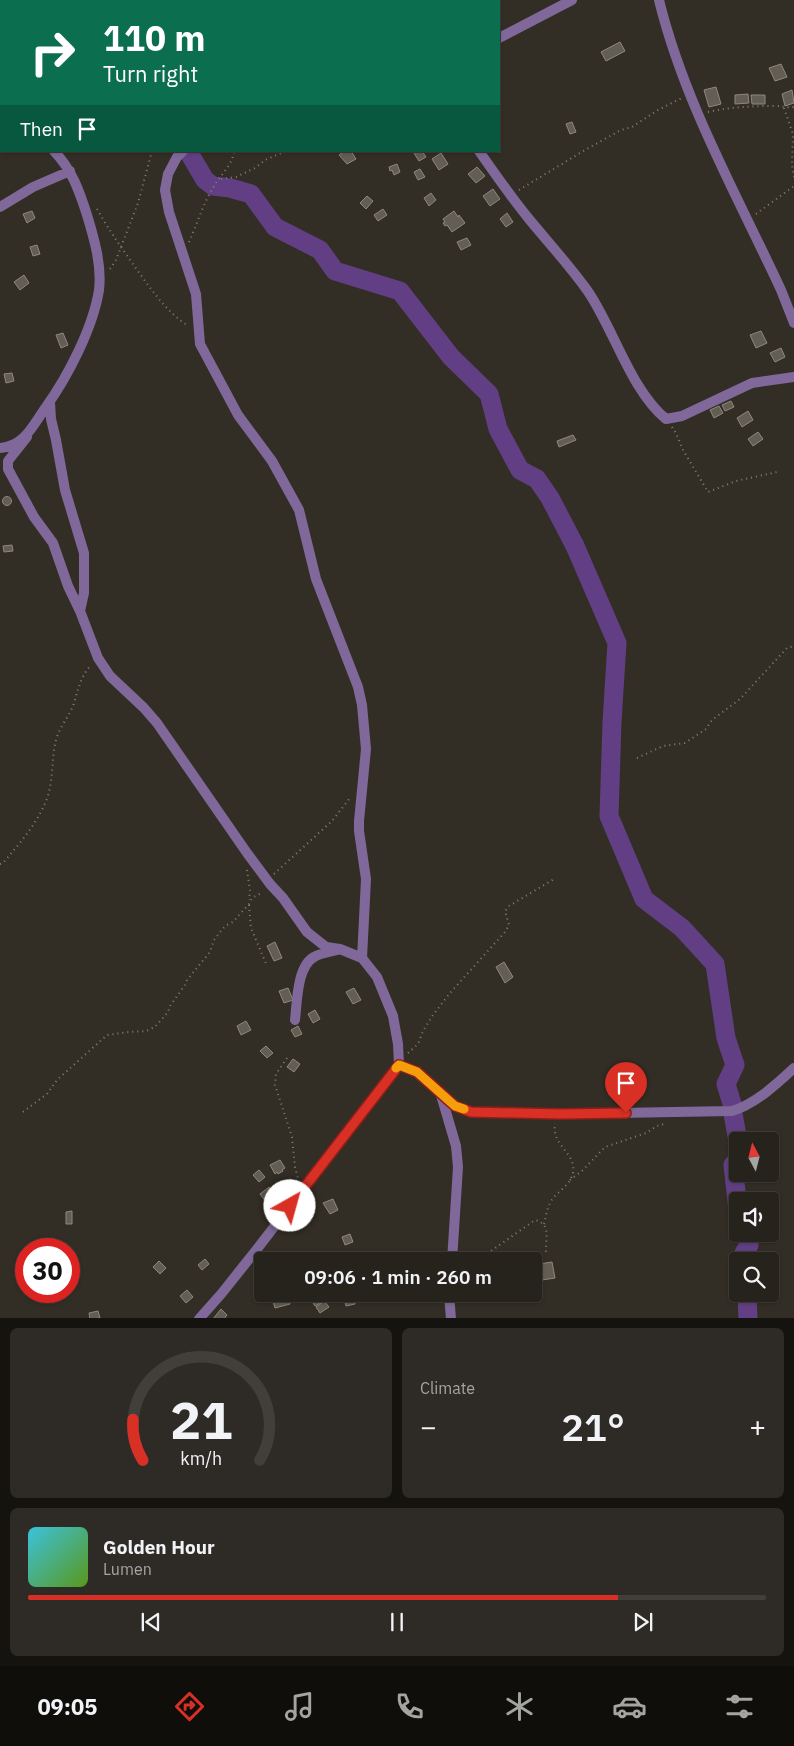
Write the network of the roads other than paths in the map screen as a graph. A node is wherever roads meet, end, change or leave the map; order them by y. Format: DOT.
graph roads {
  1 [pos="572,0"];
  2 [pos="660,0"];
  3 [pos="500,37"];
  4 [pos="55,152"];
  5 [pos="182,152"];
  6 [pos="480,152"];
  7 [pos="70,171"];
  8 [pos="0,207"];
  9 [pos="794,323"];
  10 [pos="794,377"];
  11 [pos="50,402"];
  12 [pos="26,437"];
  13 [pos="0,448"];
  14 [pos="80,612"];
  15 [pos="340,949"];
  16 [pos="362,958"];
  17 [pos="295,1020"];
  18 [pos="399,1065"];
  19 [pos="794,1068"];
  20 [pos="441,1095"];
  21 [pos="453,1252"];
  22 [pos="450,1302"];
  23 [pos="199,1318"];
  24 [pos="451,1318"];
  1 -- 3 [label="street"];
  2 -- 9 [label="street"];
  4 -- 7 [label="street"];
  5 -- 16 [label="street"];
  6 -- 10 [label="street"];
  7 -- 8 [label="street"];
  7 -- 11 [label="street"];
  11 -- 12 [label="street"];
  11 -- 14 [label="street"];
  12 -- 13 [label="street"];
  12 -- 14 [label="street"];
  14 -- 15 [label="street"];
  15 -- 16 [label="street"];
  15 -- 17 [label="street"];
  16 -- 18 [label="street"];
  18 -- 20 [label="street"];
  18 -- 23 [label="street"];
  19 -- 20 [label="street"];
  20 -- 21 [label="street"];
  22 -- 24 [label="street"];
}
